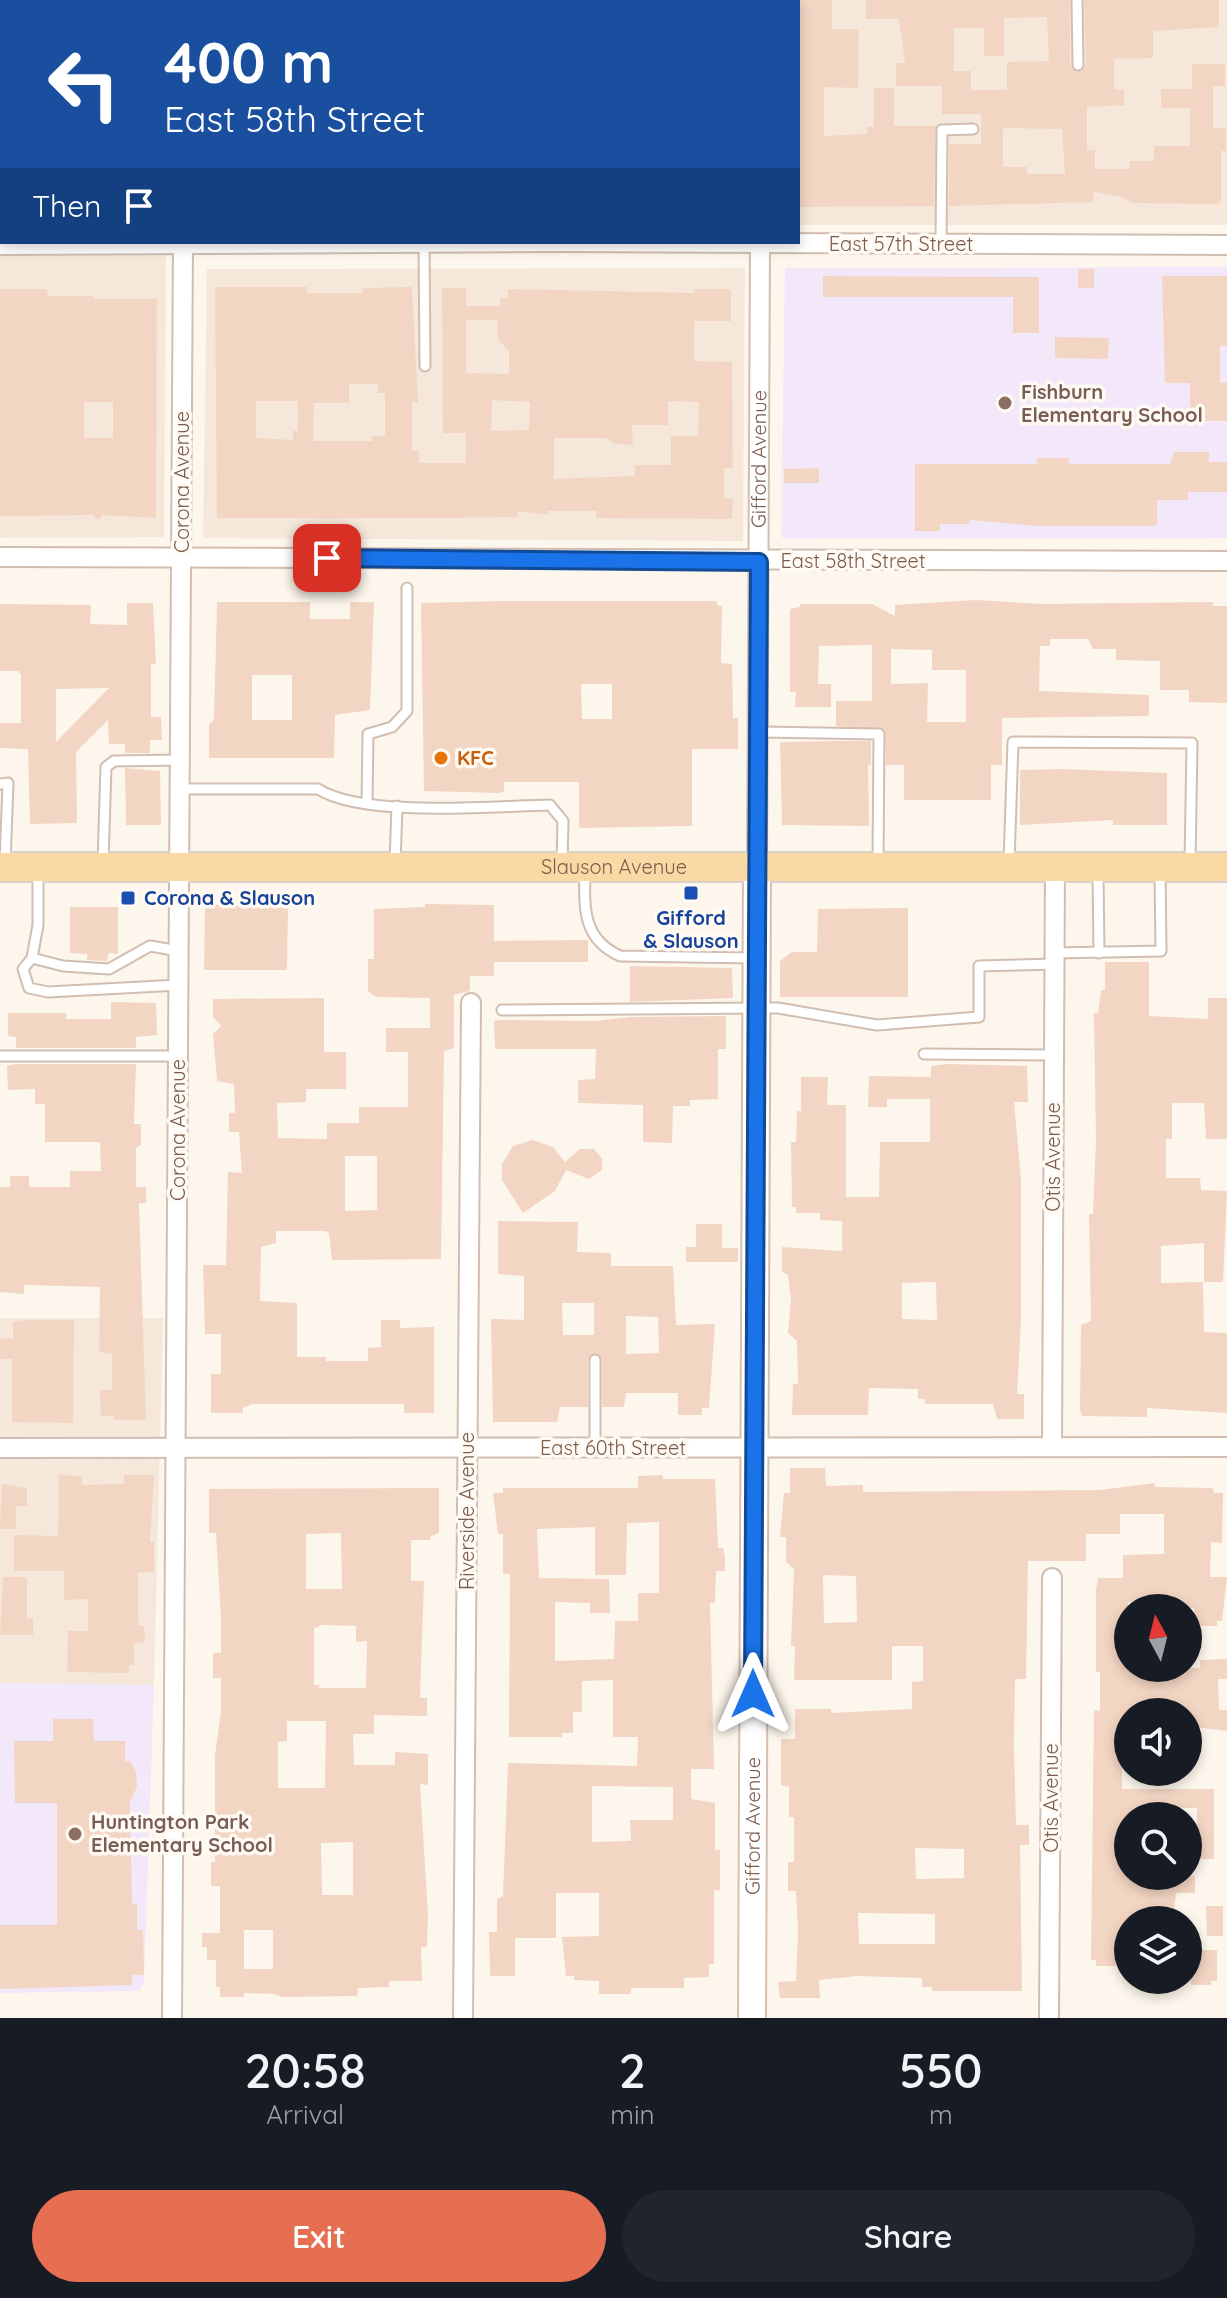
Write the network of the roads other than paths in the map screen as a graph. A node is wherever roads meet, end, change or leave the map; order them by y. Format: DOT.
graph roads {
  1 [pos="1077,0"];
  2 [pos="1078,65"];
  3 [pos="973,129"];
  4 [pos="92,244"];
  5 [pos="183,244"];
  6 [pos="424,244"];
  7 [pos="760,244"];
  8 [pos="941,244"];
  9 [pos="0,245"];
  10 [pos="1227,245"];
  11 [pos="425,366"];
  12 [pos="181,556"];
  13 [pos="0,557"];
  14 [pos="1227,561"];
  15 [pos="759,562"];
  16 [pos="407,588"];
  17 [pos="758,732"];
  18 [pos="180,760"];
  19 [pos="0,784"];
  20 [pos="180,789"];
  21 [pos="367,803"];
  22 [pos="397,806"];
  23 [pos="1055,866"];
  24 [pos="2,867"];
  25 [pos="38,867"];
  26 [pos="103,867"];
  27 [pos="180,867"];
  28 [pos="395,867"];
  29 [pos="574,867"];
  30 [pos="757,867"];
  31 [pos="878,867"];
  32 [pos="1009,867"];
  33 [pos="1098,867"];
  34 [pos="1160,867"];
  35 [pos="1190,867"];
  36 [pos="1227,867"];
  37 [pos="179,951"];
  38 [pos="1099,953"];
  39 [pos="32,958"];
  40 [pos="757,958"];
  41 [pos="1054,958"];
  42 [pos="179,985"];
  43 [pos="471,1003"];
  44 [pos="757,1008"];
  45 [pos="502,1010"];
  46 [pos="924,1054"];
  47 [pos="1054,1055"];
  48 [pos="0,1056"];
  49 [pos="178,1056"];
  50 [pos="595,1360"];
  51 [pos="755,1447"];
  52 [pos="1052,1447"];
  53 [pos="1227,1447"];
  54 [pos="0,1448"];
  55 [pos="176,1448"];
  56 [pos="468,1448"];
  57 [pos="595,1448"];
  58 [pos="1052,1578"];
  59 [pos="172,2018"];
  60 [pos="463,2018"];
  61 [pos="752,2018"];
  62 [pos="1049,2018"];
  1 -- 2 [label="lane"];
  3 -- 8 [label="lane"];
  4 -- 9 [label="street, East 57th Street"];
  5 -- 12 [label="street, Corona Avenue"];
  6 -- 11 [label="lane"];
  7 -- 8 [label="street, East 57th Street"];
  7 -- 15 [label="street, Gifford Avenue"];
  8 -- 10 [label="street, East 57th Street"];
  12 -- 13 [label="street, East 58th Street"];
  12 -- 15 [label="street, East 58th Street"];
  12 -- 18 [label="street, Corona Avenue"];
  14 -- 15 [label="street, East 58th Street"];
  15 -- 17 [label="street, Gifford Avenue"];
  16 -- 21 [label="lane"];
  17 -- 30 [label="street, Gifford Avenue"];
  17 -- 31 [label="lane"];
  18 -- 20 [label="street, Corona Avenue"];
  18 -- 26 [label="lane"];
  19 -- 24 [label="lane"];
  20 -- 21 [label="lane"];
  20 -- 27 [label="street, Corona Avenue"];
  21 -- 22 [label="lane"];
  22 -- 28 [label="lane"];
  22 -- 29 [label="lane"];
  23 -- 32 [label="main road, Slauson Avenue"];
  23 -- 33 [label="main road, Slauson Avenue"];
  23 -- 41 [label="street, Otis Avenue"];
  24 -- 25 [label="main road, Slauson Avenue"];
  25 -- 26 [label="main road, Slauson Avenue"];
  25 -- 39 [label="lane"];
  26 -- 27 [label="main road, Slauson Avenue"];
  27 -- 28 [label="main road, Slauson Avenue"];
  27 -- 37 [label="street, Corona Avenue"];
  28 -- 29 [label="main road, Slauson Avenue"];
  29 -- 30 [label="main road, Slauson Avenue"];
  29 -- 40 [label="lane"];
  30 -- 31 [label="main road, Slauson Avenue"];
  30 -- 40 [label="street, Gifford Avenue"];
  31 -- 32 [label="main road, Slauson Avenue"];
  32 -- 35 [label="lane"];
  33 -- 34 [label="main road, Slauson Avenue"];
  33 -- 38 [label="lane"];
  34 -- 35 [label="main road, Slauson Avenue"];
  34 -- 38 [label="lane"];
  35 -- 36 [label="main road, Slauson Avenue"];
  37 -- 39 [label="lane"];
  37 -- 42 [label="street, Corona Avenue"];
  38 -- 41 [label="lane"];
  39 -- 42 [label="lane"];
  40 -- 44 [label="street, Gifford Avenue"];
  41 -- 44 [label="lane"];
  41 -- 47 [label="street, Otis Avenue"];
  42 -- 49 [label="street, Corona Avenue"];
  43 -- 56 [label="street, Riverside Avenue"];
  44 -- 45 [label="lane"];
  44 -- 51 [label="street, Gifford Avenue"];
  46 -- 47 [label="lane"];
  47 -- 52 [label="street, Otis Avenue"];
  48 -- 49 [label="lane"];
  49 -- 55 [label="street, Corona Avenue"];
  50 -- 57 [label="lane"];
  51 -- 52 [label="street, East 60th Street"];
  51 -- 57 [label="street, East 60th Street"];
  51 -- 61 [label="street, Gifford Avenue"];
  52 -- 53 [label="street, East 60th Street"];
  54 -- 55 [label="street, East 60th Street"];
  55 -- 56 [label="street, East 60th Street"];
  55 -- 59 [label="street, Corona Avenue"];
  56 -- 57 [label="street, East 60th Street"];
  56 -- 60 [label="street, Riverside Avenue"];
  58 -- 62 [label="street, Otis Avenue"];
}
